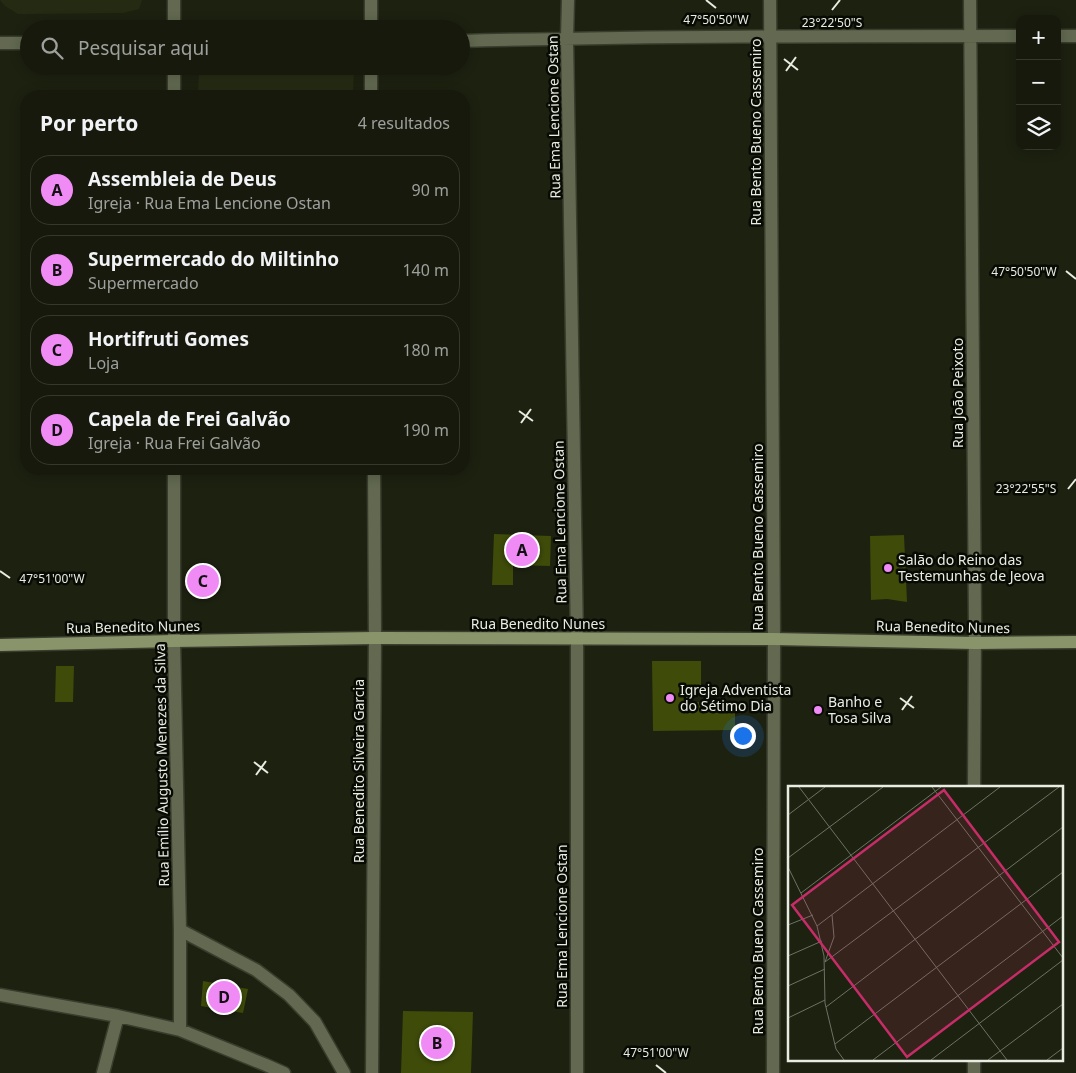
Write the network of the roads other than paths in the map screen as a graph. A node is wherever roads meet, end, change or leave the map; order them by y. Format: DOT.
graph roads {
  1 [pos="174,0"];
  2 [pos="371,0"];
  3 [pos="568,0"];
  4 [pos="770,0"];
  5 [pos="970,0"];
  6 [pos="174,20"];
  7 [pos="371,20"];
  8 [pos="770,36"];
  9 [pos="970,36"];
  10 [pos="1016,36"];
  11 [pos="1061,36"];
  12 [pos="1076,36"];
  13 [pos="567,38"];
  14 [pos="20,42"];
  15 [pos="470,42"];
  16 [pos="0,43"];
  17 [pos="174,75"];
  18 [pos="371,75"];
  19 [pos="174,90"];
  20 [pos="371,90"];
  21 [pos="174,475"];
  22 [pos="374,475"];
  23 [pos="375,638"];
  24 [pos="577,639"];
  25 [pos="774,639"];
  26 [pos="174,641"];
  27 [pos="1076,642"];
  28 [pos="975,643"];
  29 [pos="0,645"];
  30 [pos="974,786"];
  31 [pos="180,930"];
  32 [pos="0,995"];
  33 [pos="118,1016"];
  34 [pos="180,1030"];
  35 [pos="974,1060"];
  36 [pos="265,1069"];
  37 [pos="103,1073"];
  38 [pos="284,1073"];
  39 [pos="344,1073"];
  40 [pos="372,1073"];
  41 [pos="577,1073"];
  42 [pos="773,1073"];
  43 [pos="974,1073"];
  1 -- 6 [label="street"];
  2 -- 7 [label="street"];
  3 -- 13 [label="street, Rua Ema Lencione Ostan"];
  4 -- 8 [label="street, Rua Bento Bueno Cassemiro"];
  5 -- 9 [label="street, Rua João Peixoto"];
  8 -- 9 [label="street"];
  8 -- 13 [label="street"];
  8 -- 25 [label="street, Rua Bento Bueno Cassemiro"];
  9 -- 10 [label="street"];
  9 -- 28 [label="street, Rua João Peixoto"];
  11 -- 12 [label="street"];
  13 -- 15 [label="street"];
  13 -- 24 [label="street, Rua Ema Lencione Ostan"];
  14 -- 16 [label="street"];
  17 -- 19 [label="street"];
  18 -- 20 [label="street"];
  21 -- 26 [label="street, Rua Emílio Augusto Menezes da Silva"];
  22 -- 23 [label="street, Rua Benedito Silveira Garcia"];
  23 -- 24 [label="street, Rua Benedito Nunes"];
  23 -- 26 [label="street, Rua Benedito Nunes"];
  23 -- 40 [label="street, Rua Benedito Silveira Garcia"];
  24 -- 25 [label="street, Rua Benedito Nunes"];
  24 -- 41 [label="street, Rua Ema Lencione Ostan"];
  25 -- 28 [label="street, Rua Benedito Nunes"];
  25 -- 42 [label="street, Rua Bento Bueno Cassemiro"];
  26 -- 29 [label="street, Rua Benedito Nunes"];
  26 -- 31 [label="street, Rua Emílio Augusto Menezes da Silva"];
  27 -- 28 [label="street, Rua Benedito Nunes"];
  28 -- 30 [label="street, Rua João Peixoto"];
  31 -- 34 [label="street, Rua Emílio Augusto Menezes da Silva"];
  31 -- 39 [label="street"];
  32 -- 33 [label="street"];
  33 -- 34 [label="street"];
  33 -- 37 [label="street"];
  34 -- 36 [label="street"];
  35 -- 43 [label="street"];
  36 -- 38 [label="street"];
}
